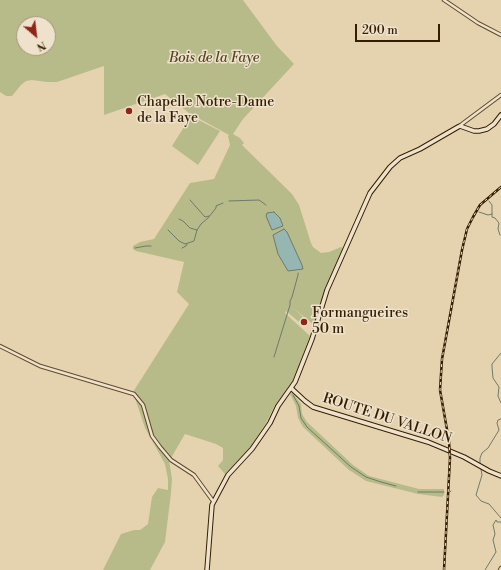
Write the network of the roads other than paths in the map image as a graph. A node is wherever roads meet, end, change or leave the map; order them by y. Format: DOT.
graph roads {
  1 [pos="444,0"];
  2 [pos="501,35"];
  3 [pos="501,95"];
  4 [pos="501,115"];
  5 [pos="460,126"];
  6 [pos="0,346"];
  7 [pos="291,388"];
  8 [pos="501,476"];
  9 [pos="213,501"];
  10 [pos="207,570"];
  1 -- 2 [label="street"];
  3 -- 5 [label="street"];
  4 -- 5 [label="street"];
  5 -- 7 [label="street"];
  6 -- 9 [label="street"];
  7 -- 8 [label="street, ROUTE DU VALLON"];
  7 -- 9 [label="street"];
  9 -- 10 [label="street"];
}
